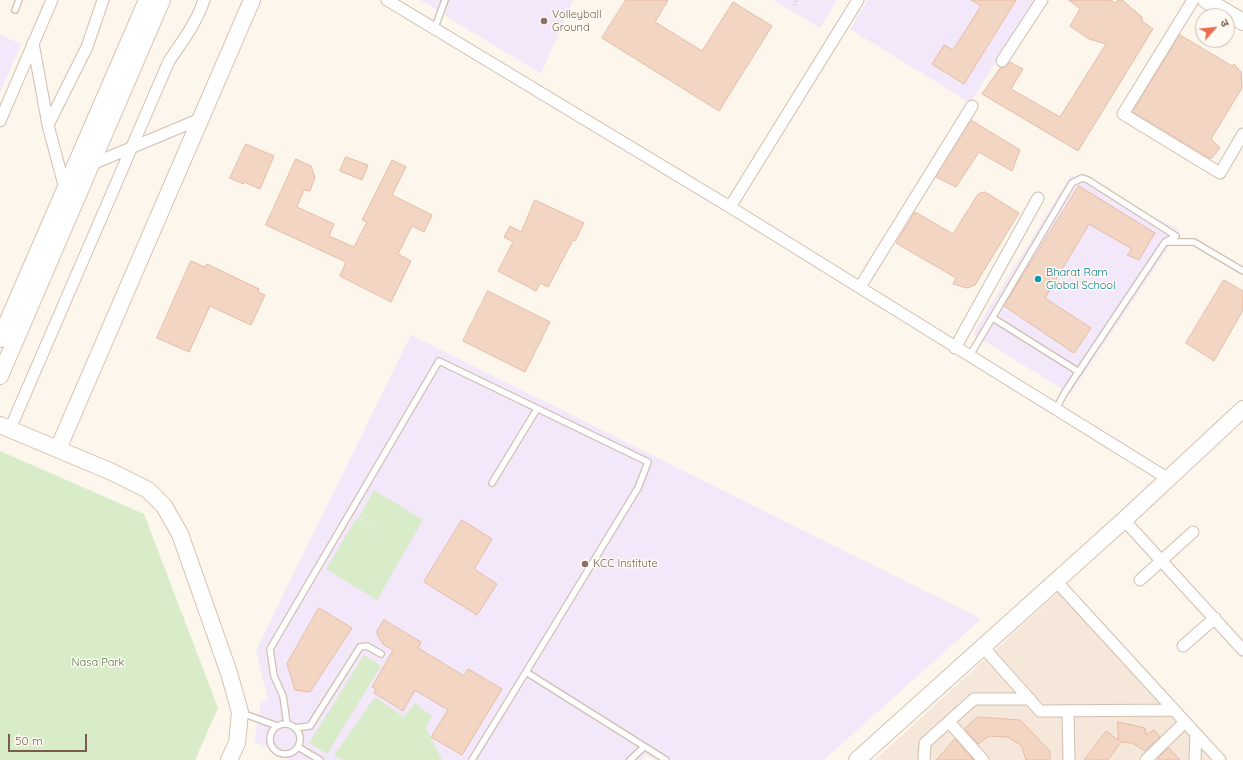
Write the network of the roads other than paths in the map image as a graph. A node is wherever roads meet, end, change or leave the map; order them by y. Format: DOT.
graph roads {
  1 [pos="19,0"];
  2 [pos="52,0"];
  3 [pos="102,0"];
  4 [pos="147,0"];
  5 [pos="162,0"];
  6 [pos="204,0"];
  7 [pos="252,0"];
  8 [pos="387,0"];
  9 [pos="445,0"];
  10 [pos="858,0"];
  11 [pos="1042,0"];
  12 [pos="1193,0"];
  13 [pos="1206,0"];
  14 [pos="15,10"];
  15 [pos="1243,22"];
  16 [pos="434,30"];
  17 [pos="33,43"];
  18 [pos="1002,61"];
  19 [pos="972,106"];
  20 [pos="200,119"];
  21 [pos="0,121"];
  22 [pos="48,125"];
  23 [pos="1243,134"];
  24 [pos="133,147"];
  25 [pos="90,165"];
  26 [pos="65,189"];
  27 [pos="1038,198"];
  28 [pos="730,207"];
  29 [pos="1165,242"];
  30 [pos="1243,271"];
  31 [pos="860,287"];
  32 [pos="993,318"];
  33 [pos="0,339"];
  34 [pos="955,348"];
  35 [pos="970,357"];
  36 [pos="1078,372"];
  37 [pos="0,376"];
  38 [pos="537,409"];
  39 [pos="1056,409"];
  40 [pos="1243,409"];
  41 [pos="5,427"];
  42 [pos="58,449"];
  43 [pos="1167,478"];
  44 [pos="492,483"];
  45 [pos="1124,520"];
  46 [pos="1193,532"];
  47 [pos="1161,561"];
  48 [pos="1140,580"];
  49 [pos="1056,581"];
  50 [pos="1214,618"];
  51 [pos="1183,646"];
  52 [pos="983,647"];
  53 [pos="1243,650"];
  54 [pos="381,654"];
  55 [pos="526,672"];
  56 [pos="1030,699"];
  57 [pos="1174,710"];
  58 [pos="1068,711"];
  59 [pos="240,712"];
  60 [pos="949,722"];
  61 [pos="1185,722"];
  62 [pos="286,724"];
  63 [pos="277,726"];
  64 [pos="295,728"];
  65 [pos="1196,734"];
  66 [pos="644,746"];
  67 [pos="298,747"];
  68 [pos="229,760"];
  69 [pos="320,760"];
  70 [pos="472,760"];
  71 [pos="630,760"];
  72 [pos="666,760"];
  73 [pos="857,760"];
  74 [pos="924,760"];
  75 [pos="983,760"];
  76 [pos="1069,760"];
  77 [pos="1146,760"];
  78 [pos="1195,760"];
  79 [pos="1220,760"];
  1 -- 14 [label="lane"];
  2 -- 17 [label="street"];
  3 -- 22 [label="street"];
  4 -- 26 [label="street"];
  5 -- 25 [label="street"];
  6 -- 24 [label="street"];
  7 -- 20 [label="street"];
  8 -- 16 [label="street"];
  9 -- 16 [label="lane"];
  10 -- 28 [label="street"];
  11 -- 18 [label="street"];
  12 -- 23 [label="street"];
  13 -- 15 [label="street"];
  16 -- 28 [label="street"];
  17 -- 21 [label="street"];
  17 -- 22 [label="street"];
  19 -- 31 [label="street"];
  20 -- 24 [label="street"];
  20 -- 42 [label="street"];
  22 -- 26 [label="street"];
  24 -- 25 [label="street"];
  24 -- 41 [label="street"];
  25 -- 37 [label="street"];
  26 -- 33 [label="street"];
  27 -- 34 [label="street"];
  28 -- 31 [label="street"];
  29 -- 30 [label="lane"];
  29 -- 32 [label="lane"];
  29 -- 36 [label="lane"];
  31 -- 34 [label="street"];
  32 -- 35 [label="lane"];
  32 -- 36 [label="lane"];
  34 -- 35 [label="street"];
  35 -- 39 [label="street"];
  36 -- 39 [label="lane"];
  38 -- 44 [label="lane"];
  38 -- 55 [label="lane"];
  38 -- 62 [label="lane"];
  39 -- 43 [label="street"];
  40 -- 43 [label="street"];
  41 -- 42 [label="street"];
  42 -- 59 [label="street"];
  43 -- 45 [label="street"];
  45 -- 47 [label="street"];
  45 -- 49 [label="street"];
  46 -- 47 [label="street"];
  47 -- 48 [label="street"];
  47 -- 50 [label="street"];
  49 -- 52 [label="street"];
  49 -- 57 [label="street"];
  50 -- 51 [label="street"];
  50 -- 53 [label="street"];
  52 -- 56 [label="street"];
  52 -- 73 [label="street"];
  54 -- 64 [label="lane"];
  55 -- 66 [label="lane"];
  55 -- 70 [label="lane"];
  56 -- 58 [label="street"];
  56 -- 60 [label="street"];
  57 -- 58 [label="street"];
  57 -- 61 [label="street"];
  58 -- 76 [label="street"];
  59 -- 63 [label="lane"];
  59 -- 68 [label="street"];
  60 -- 74 [label="street"];
  60 -- 75 [label="street"];
  61 -- 65 [label="street"];
  61 -- 77 [label="street"];
  62 -- 63 [label="lane"];
  62 -- 64 [label="lane"];
  63 -- 67 [label="lane"];
  64 -- 67 [label="lane"];
  65 -- 78 [label="street"];
  65 -- 79 [label="street"];
  66 -- 71 [label="lane"];
  66 -- 72 [label="lane"];
  67 -- 69 [label="lane"];
}
